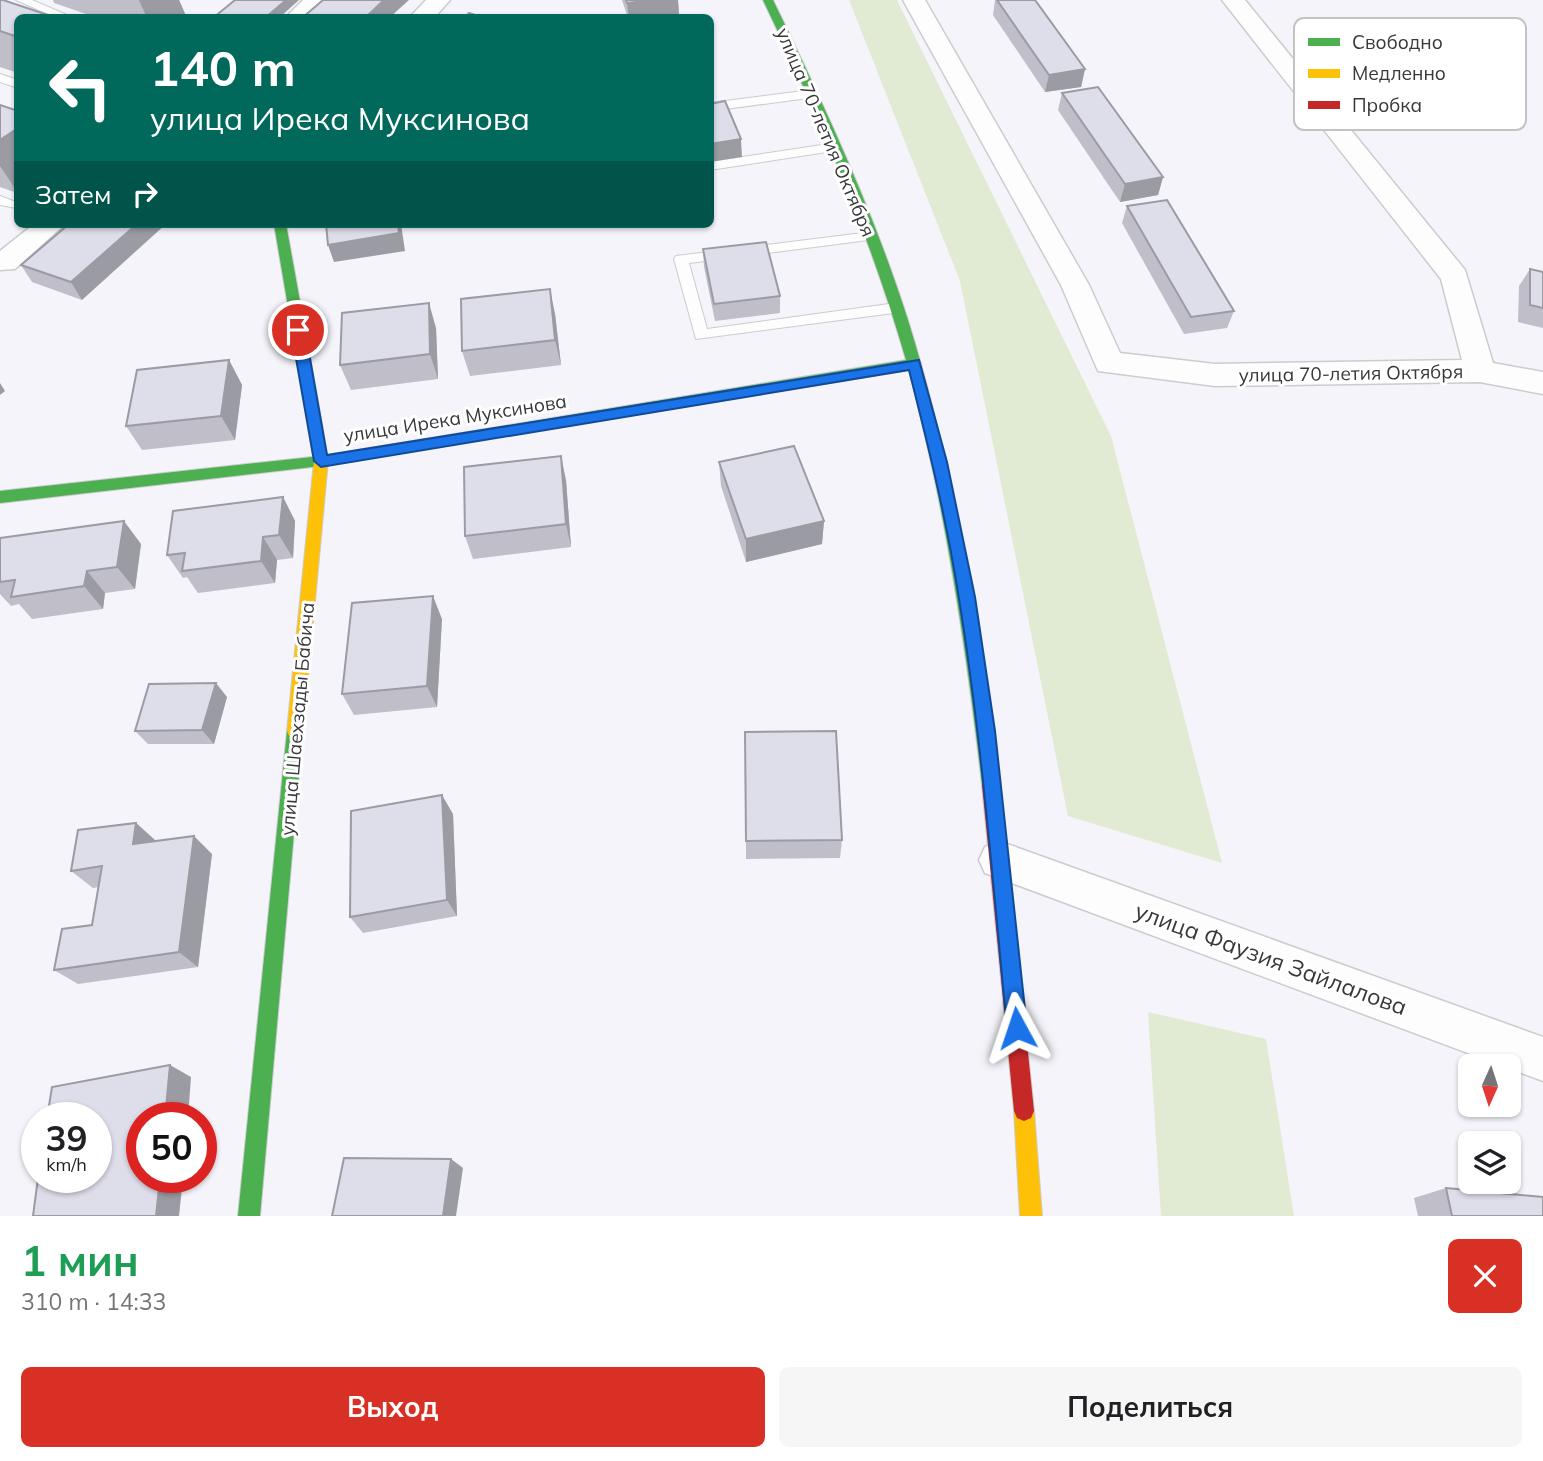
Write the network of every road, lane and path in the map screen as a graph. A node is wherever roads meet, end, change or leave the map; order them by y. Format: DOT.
graph roads {
  1 [pos="22,0"];
  2 [pos="317,0"];
  3 [pos="439,0"];
  4 [pos="768,0"];
  5 [pos="914,0"];
  6 [pos="1233,0"];
  7 [pos="59,14"];
  8 [pos="301,14"];
  9 [pos="424,14"];
  10 [pos="1294,76"];
  11 [pos="812,94"];
  12 [pos="714,106"];
  13 [pos="1337,130"];
  14 [pos="835,147"];
  15 [pos="714,165"];
  16 [pos="46,228"];
  17 [pos="280,228"];
  18 [pos="871,236"];
  19 [pos="5,262"];
  20 [pos="896,308"];
  21 [pos="914,364"];
  22 [pos="1480,371"];
  23 [pos="1543,383"];
  24 [pos="321,461"];
  25 [pos="0,497"];
  26 [pos="999,860"];
  27 [pos="1543,1059"];
  28 [pos="249,1216"];
  29 [pos="1031,1216"];
  1 -- 7 [label="lane"];
  2 -- 8 [label="street"];
  3 -- 9 [label="street"];
  4 -- 11 [label="street, улица 70-летия Октября"];
  5 -- 22 [label="street, улица 70-летия Октября"];
  6 -- 10 [label="street"];
  11 -- 12 [label="lane"];
  11 -- 14 [label="street, улица 70-летия Октября"];
  13 -- 22 [label="street"];
  14 -- 15 [label="lane"];
  14 -- 18 [label="street, улица 70-летия Октября"];
  16 -- 19 [label="street"];
  17 -- 24 [label="street, улица Шаехзады Бабича"];
  18 -- 20 [label="street, улица 70-летия Октября"];
  18 -- 20 [label="lane"];
  20 -- 21 [label="street, улица 70-летия Октября"];
  21 -- 24 [label="street, улица Ирека Муксинова"];
  21 -- 26 [label="street, улица 70-летия Октября"];
  22 -- 23 [label="street, улица 70-летия Октября"];
  24 -- 25 [label="street, улица Ирека Муксинова"];
  24 -- 28 [label="street, улица Шаехзады Бабича"];
  26 -- 27 [label="street, улица Фаузия Зайлалова"];
  26 -- 29 [label="street, улица 70-летия Октября"];
}
